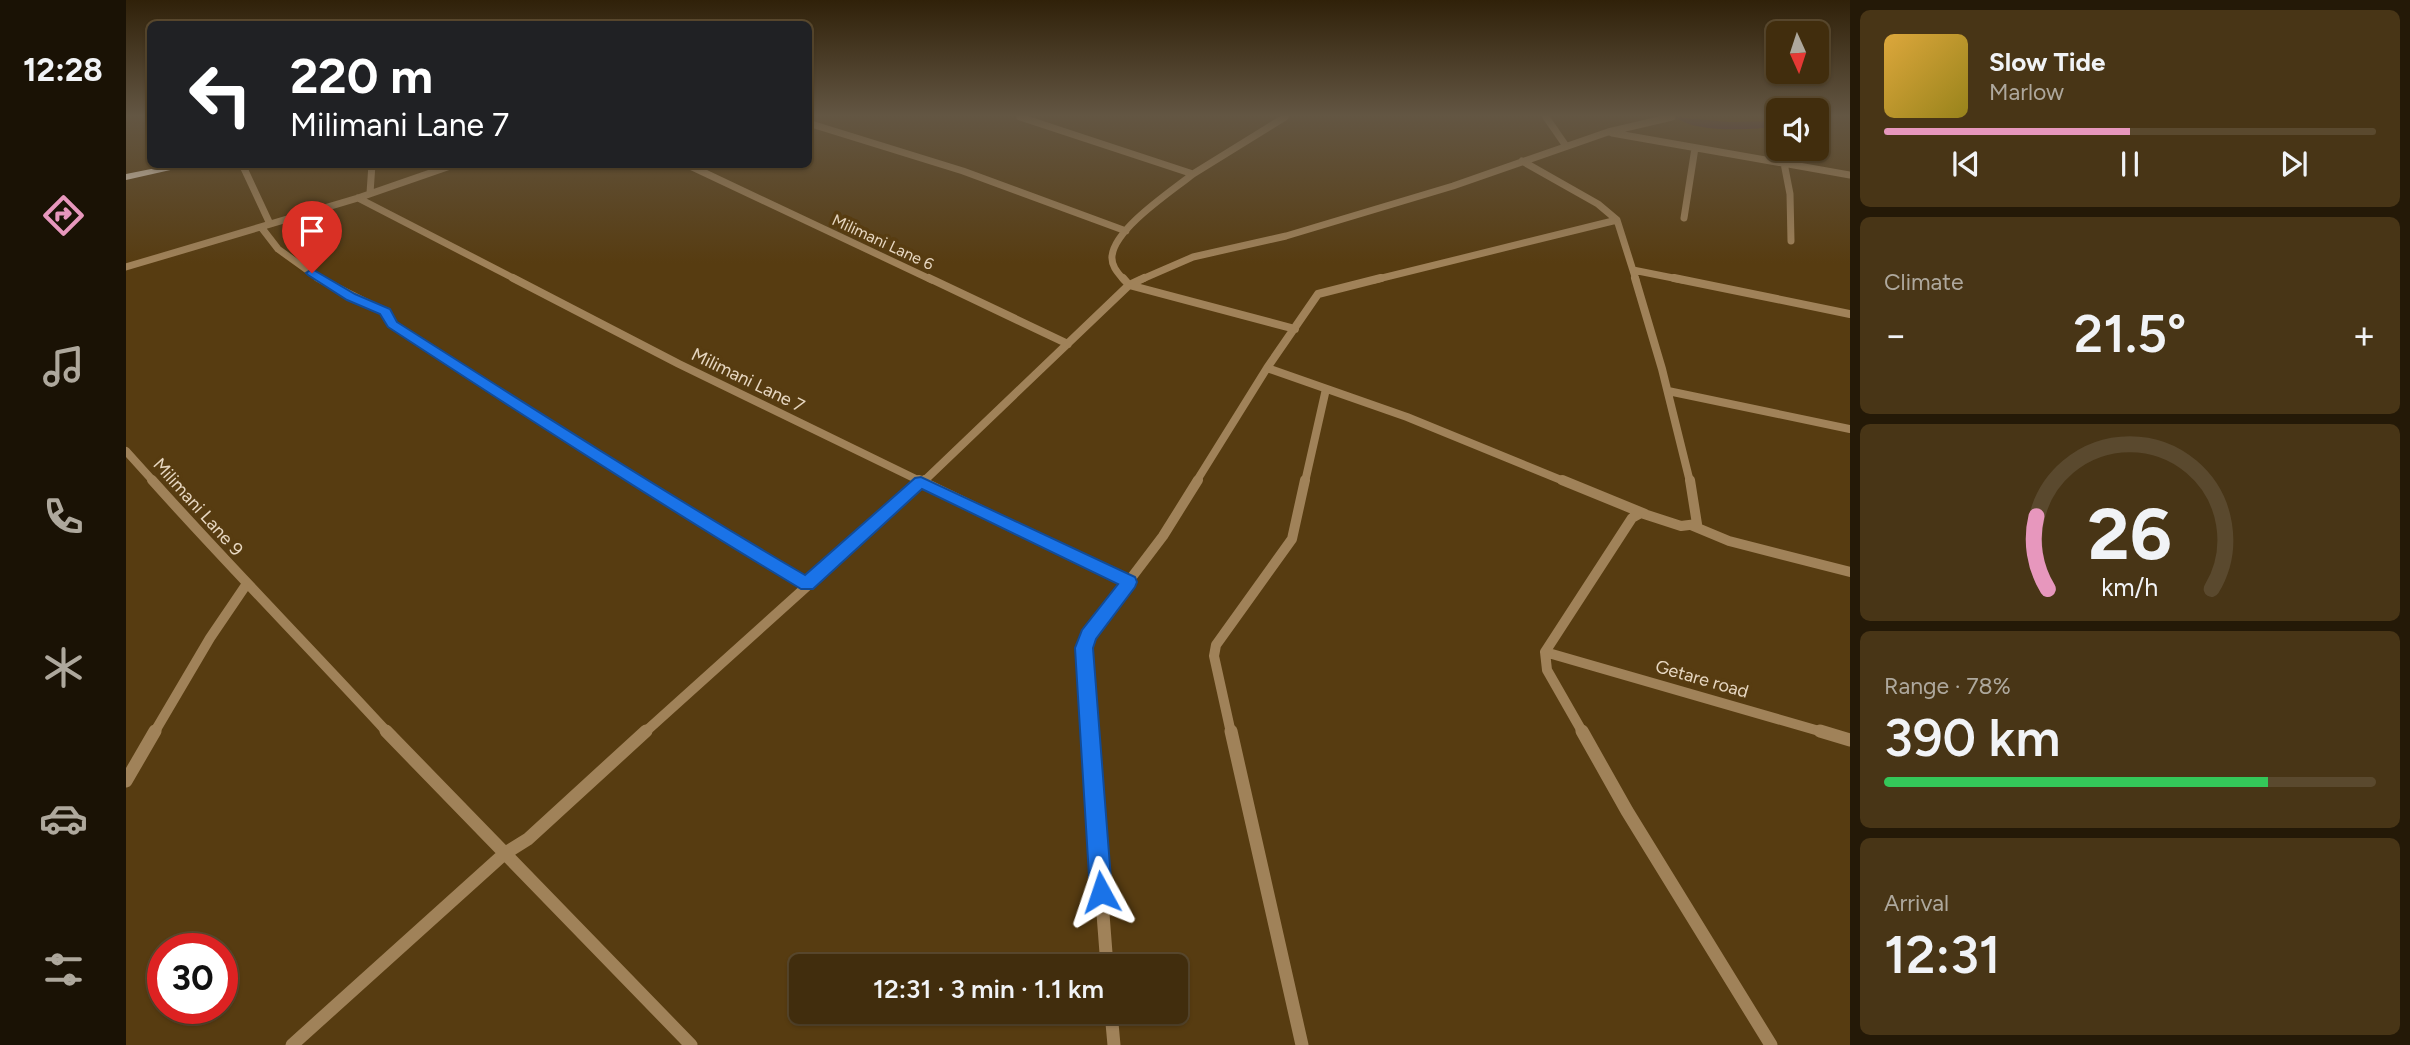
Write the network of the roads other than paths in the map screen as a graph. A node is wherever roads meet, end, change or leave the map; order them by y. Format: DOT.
graph roads {
  1 [pos="945,166"];
  2 [pos="1168,166"];
  3 [pos="1206,166"];
  4 [pos="1509,166"];
  5 [pos="1530,166"];
  6 [pos="1692,166"];
  7 [pos="1785,166"];
  8 [pos="1799,166"];
  9 [pos="172,168"];
  10 [pos="244,168"];
  11 [pos="372,168"];
  12 [pos="445,168"];
  13 [pos="694,168"];
  14 [pos="1193,174"];
  15 [pos="1850,175"];
  16 [pos="126,177"];
  17 [pos="370,194"];
  18 [pos="358,198"];
  19 [pos="1684,218"];
  20 [pos="1617,220"];
  21 [pos="266,225"];
  22 [pos="1126,231"];
  23 [pos="1791,241"];
  24 [pos="126,268"];
  25 [pos="1633,270"];
  26 [pos="1129,285"];
  27 [pos="1850,314"];
  28 [pos="1295,329"];
  29 [pos="1068,344"];
  30 [pos="1267,368"];
  31 [pos="1326,389"];
  32 [pos="1668,391"];
  33 [pos="1850,429"];
  34 [pos="126,451"];
  35 [pos="921,482"];
  36 [pos="1647,514"];
  37 [pos="1693,526"];
  38 [pos="1850,572"];
  39 [pos="1129,582"];
  40 [pos="807,584"];
  41 [pos="246,585"];
  42 [pos="1545,652"];
  43 [pos="1850,740"];
  44 [pos="126,781"];
  45 [pos="505,854"];
  46 [pos="1106,954"];
  47 [pos="1112,1024"];
  48 [pos="292,1045"];
  49 [pos="691,1045"];
  50 [pos="1114,1045"];
  51 [pos="1302,1045"];
  52 [pos="1771,1045"];
  1 -- 22 [label="street"];
  2 -- 14 [label="street"];
  3 -- 14 [label="street"];
  4 -- 26 [label="street"];
  5 -- 20 [label="street"];
  6 -- 19 [label="street"];
  7 -- 23 [label="street"];
  8 -- 15 [label="street"];
  9 -- 16 [label="highway"];
  10 -- 21 [label="street"];
  11 -- 17 [label="street"];
  12 -- 17 [label="street"];
  13 -- 29 [label="street, Milimani Lane 6"];
  14 -- 22 [label="street"];
  17 -- 18 [label="street"];
  18 -- 21 [label="street"];
  18 -- 35 [label="street, Milimani Lane 7"];
  20 -- 25 [label="street"];
  20 -- 28 [label="street"];
  21 -- 24 [label="street"];
  21 -- 40 [label="street"];
  22 -- 26 [label="street"];
  25 -- 27 [label="street"];
  25 -- 32 [label="street"];
  26 -- 28 [label="street"];
  26 -- 29 [label="street"];
  28 -- 30 [label="street"];
  29 -- 35 [label="street"];
  30 -- 31 [label="street"];
  30 -- 39 [label="street"];
  31 -- 36 [label="street"];
  31 -- 51 [label="street"];
  32 -- 33 [label="street"];
  32 -- 37 [label="street"];
  34 -- 41 [label="street, Milimani Lane 9"];
  35 -- 39 [label="street, Milimani Lane 7"];
  35 -- 40 [label="street"];
  36 -- 37 [label="street"];
  36 -- 42 [label="street"];
  37 -- 38 [label="street"];
  39 -- 46 [label="street"];
  40 -- 45 [label="street"];
  41 -- 44 [label="street"];
  41 -- 45 [label="street, Milimani Lane 9"];
  42 -- 43 [label="street, Getare road"];
  42 -- 52 [label="street"];
  45 -- 48 [label="street"];
  45 -- 49 [label="street, Milimani Lane 9"];
  47 -- 50 [label="street"];
}
